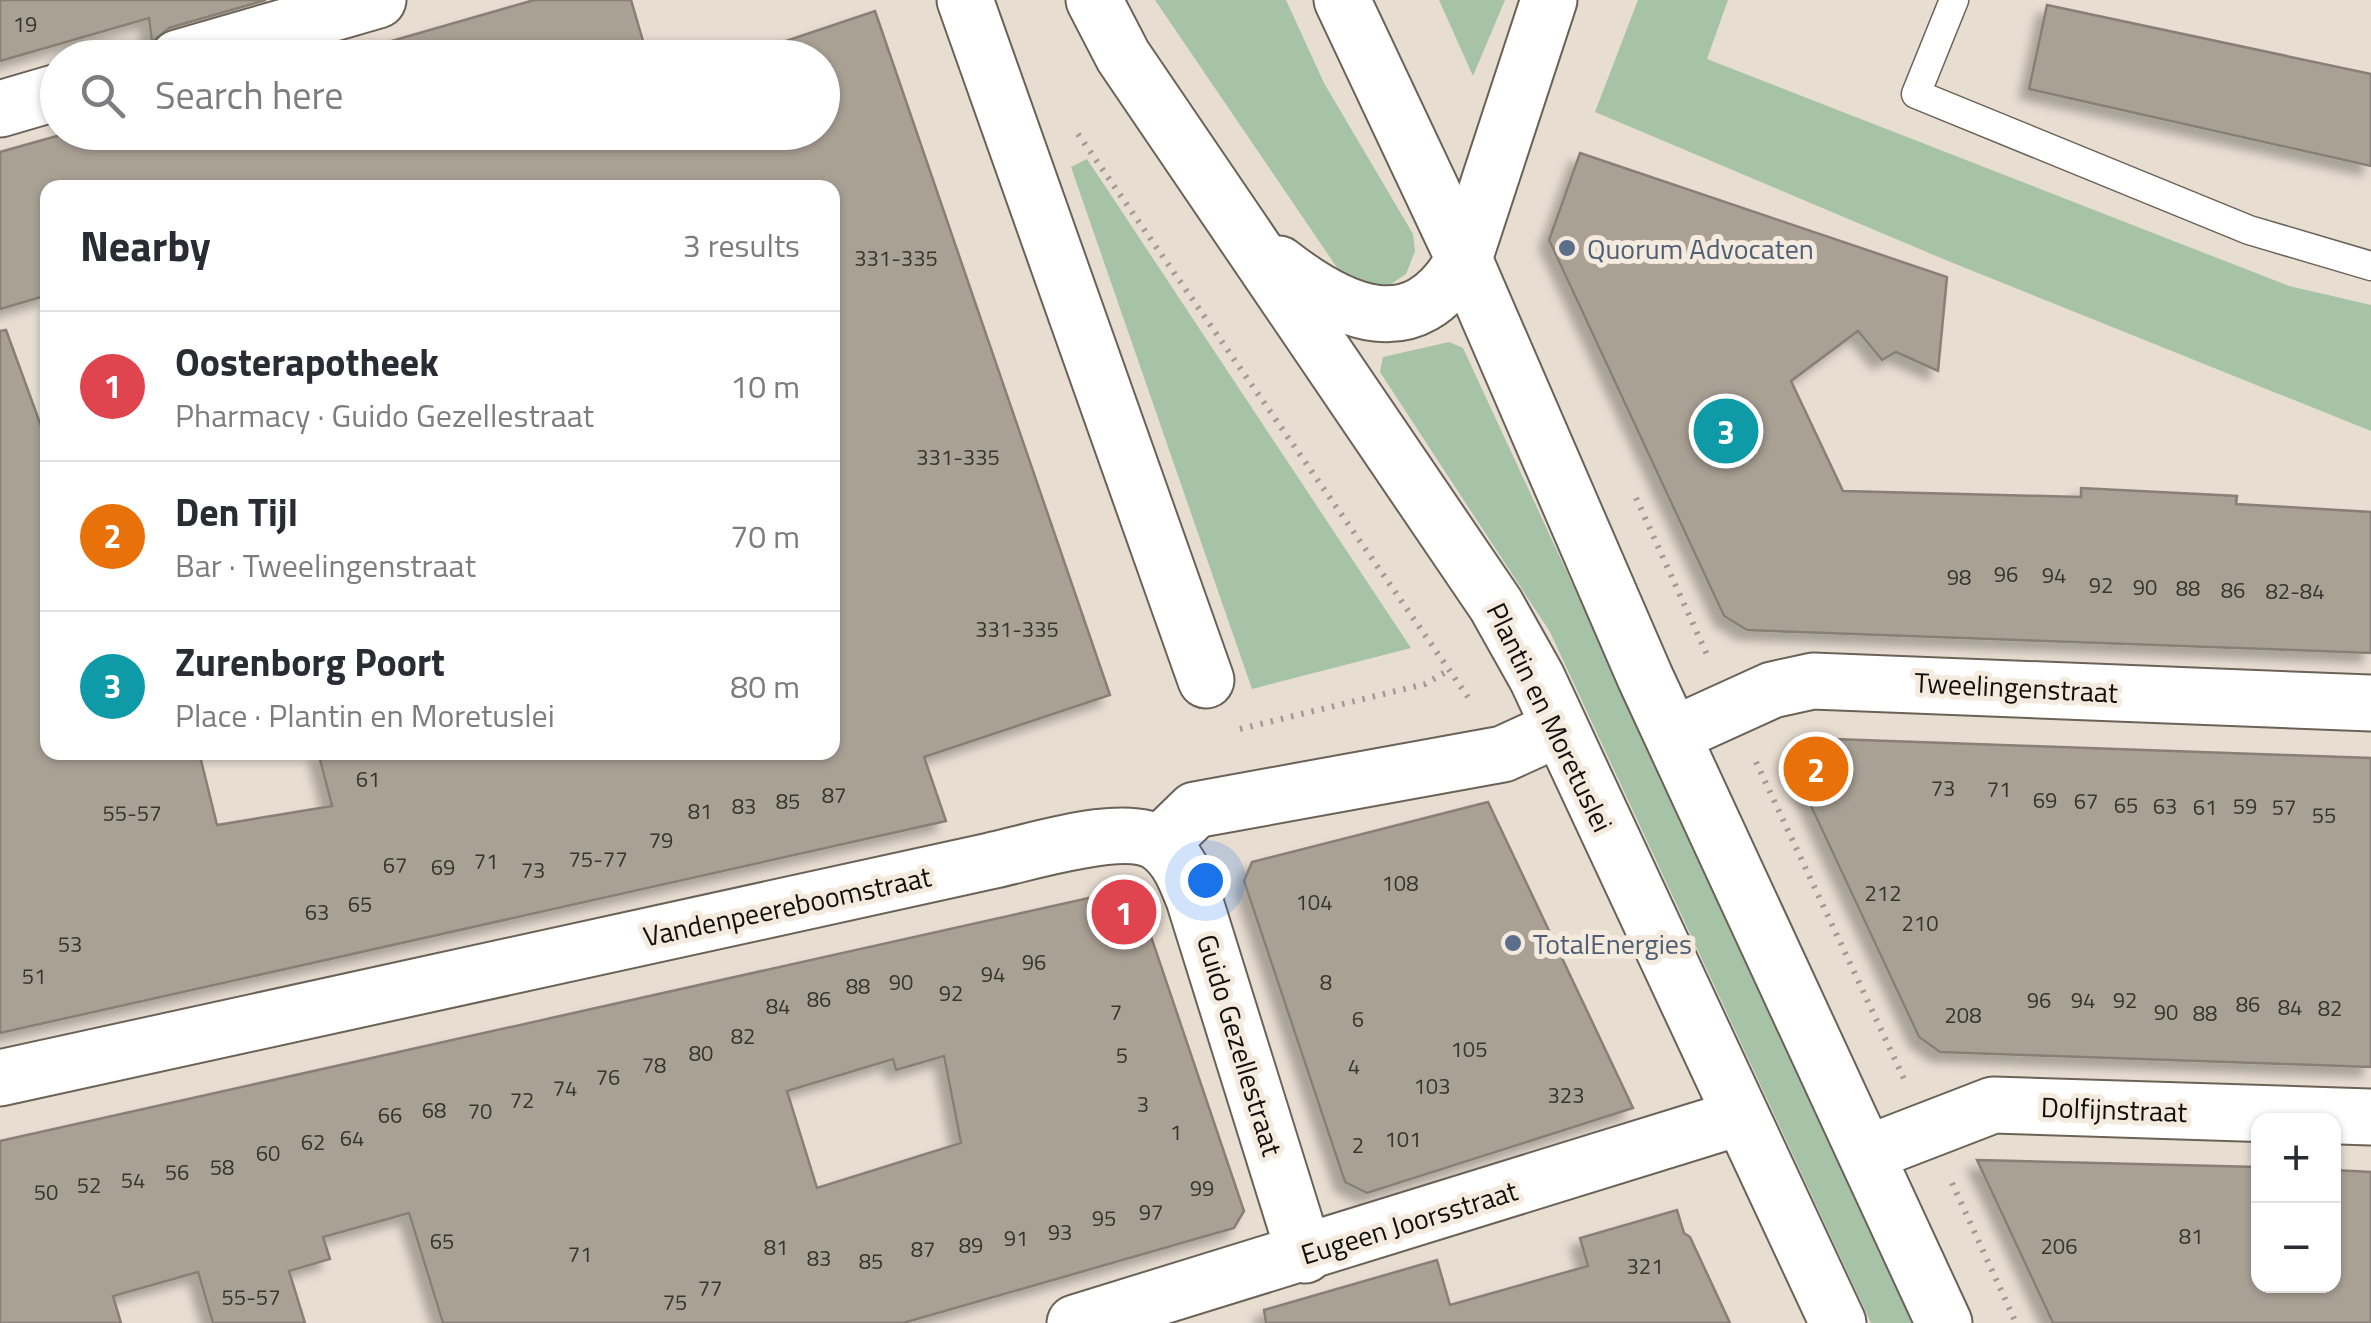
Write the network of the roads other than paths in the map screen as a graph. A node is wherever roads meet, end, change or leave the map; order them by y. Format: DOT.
graph roads {
  1 [pos="378,0"];
  2 [pos="965,0"];
  3 [pos="1094,0"];
  4 [pos="1342,0"];
  5 [pos="1549,0"];
  6 [pos="1954,0"];
  7 [pos="240,40"];
  8 [pos="40,97"];
  9 [pos="0,108"];
  10 [pos="1245,237"];
  11 [pos="1464,259"];
  12 [pos="2371,266"];
  13 [pos="1206,680"];
  14 [pos="2371,703"];
  15 [pos="1560,728"];
  16 [pos="1673,735"];
  17 [pos="1160,844"];
  18 [pos="0,1078"];
  19 [pos="1741,1116"];
  20 [pos="2371,1117"];
  21 [pos="1866,1154"];
  22 [pos="1304,1255"];
  23 [pos="1075,1323"];
  24 [pos="1838,1323"];
  25 [pos="1944,1323"];
  1 -- 7 [label="street"];
  2 -- 13 [label="street"];
  3 -- 10 [label="street, Plantin en Moretuslei"];
  4 -- 11 [label="street"];
  5 -- 11 [label="street"];
  6 -- 12 [label="lane"];
  8 -- 9 [label="street"];
  10 -- 11 [label="street"];
  10 -- 15 [label="street, Plantin en Moretuslei"];
  11 -- 16 [label="street"];
  14 -- 16 [label="street, Tweelingenstraat"];
  15 -- 17 [label="street"];
  15 -- 19 [label="street, Plantin en Moretuslei"];
  16 -- 21 [label="street"];
  17 -- 18 [label="street, Vandenpeereboomstraat"];
  17 -- 22 [label="street, Guido Gezellestraat"];
  19 -- 22 [label="street, Eugeen Joorsstraat"];
  19 -- 24 [label="street, Plantin en Moretuslei"];
  20 -- 21 [label="street, Dolfijnstraat"];
  21 -- 25 [label="street"];
  22 -- 23 [label="street, Eugeen Joorsstraat"];
}
